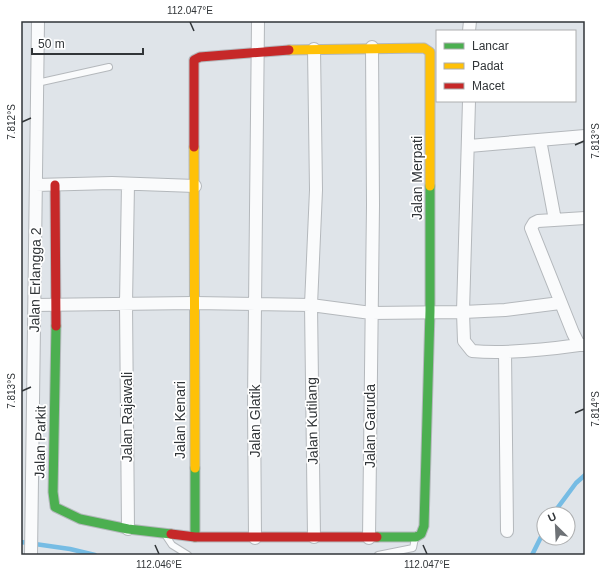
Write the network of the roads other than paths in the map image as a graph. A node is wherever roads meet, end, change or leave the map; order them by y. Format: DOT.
graph roads {
  1 [pos="38,21"];
  2 [pos="258,21"];
  3 [pos="372,47"];
  4 [pos="314,49"];
  5 [pos="257,51"];
  6 [pos="108,67"];
  7 [pos="37,83"];
  8 [pos="469,102"];
  9 [pos="585,136"];
  10 [pos="540,140"];
  11 [pos="469,146"];
  12 [pos="128,184"];
  13 [pos="36,185"];
  14 [pos="55,185"];
  15 [pos="195,186"];
  16 [pos="585,218"];
  17 [pos="555,220"];
  18 [pos="194,303"];
  19 [pos="560,303"];
  20 [pos="126,304"];
  21 [pos="256,304"];
  22 [pos="35,305"];
  23 [pos="56,305"];
  24 [pos="311,306"];
  25 [pos="430,311"];
  26 [pos="462,312"];
  27 [pos="370,313"];
  28 [pos="582,345"];
  29 [pos="505,352"];
  30 [pos="128,529"];
  31 [pos="507,532"];
  32 [pos="164,533"];
  33 [pos="195,537"];
  34 [pos="314,537"];
  35 [pos="416,537"];
  36 [pos="255,538"];
  37 [pos="369,538"];
  38 [pos="29,549"];
  39 [pos="188,555"];
  40 [pos="378,555"];
  1 -- 7 [label="street, Jalan Erlangga 2"];
  2 -- 5 [label="street, Jalan Glatik"];
  3 -- 4 [label="street"];
  3 -- 25 [label="street, Jalan Merpati"];
  3 -- 27 [label="street, Jalan Garuda"];
  4 -- 5 [label="street"];
  4 -- 24 [label="street, Jalan Kutilang"];
  5 -- 15 [label="street, Jalan Kenari"];
  5 -- 21 [label="street, Jalan Glatik"];
  6 -- 7 [label="lane"];
  7 -- 13 [label="street, Jalan Erlangga 2"];
  8 -- 11 [label="street"];
  9 -- 10 [label="street"];
  10 -- 11 [label="street"];
  10 -- 17 [label="street"];
  11 -- 26 [label="street"];
  12 -- 14 [label="street"];
  12 -- 15 [label="street"];
  12 -- 20 [label="street, Jalan Rajawali"];
  13 -- 14 [label="street"];
  13 -- 22 [label="street, Jalan Erlangga 2"];
  14 -- 23 [label="street, Jalan Parkit"];
  15 -- 18 [label="street, Jalan Kenari"];
  16 -- 17 [label="street"];
  17 -- 19 [label="street"];
  18 -- 20 [label="street"];
  18 -- 21 [label="street"];
  18 -- 33 [label="street, Jalan Kenari"];
  19 -- 26 [label="street"];
  19 -- 28 [label="street"];
  20 -- 23 [label="street"];
  20 -- 30 [label="street, Jalan Rajawali"];
  21 -- 24 [label="street"];
  21 -- 36 [label="street, Jalan Glatik"];
  22 -- 23 [label="street"];
  22 -- 38 [label="street, Jalan Erlangga 2"];
  23 -- 30 [label="street, Jalan Parkit"];
  24 -- 27 [label="street"];
  24 -- 34 [label="street, Jalan Kutilang"];
  25 -- 26 [label="street"];
  25 -- 27 [label="street"];
  25 -- 35 [label="street, Jalan Merpati"];
  26 -- 29 [label="street"];
  27 -- 37 [label="street, Jalan Garuda"];
  28 -- 29 [label="street"];
  29 -- 31 [label="street"];
  30 -- 32 [label="street"];
  32 -- 33 [label="street"];
  32 -- 39 [label="lane"];
  33 -- 36 [label="street"];
  34 -- 36 [label="street"];
  34 -- 37 [label="street"];
  35 -- 37 [label="street"];
  35 -- 40 [label="lane"];
}
